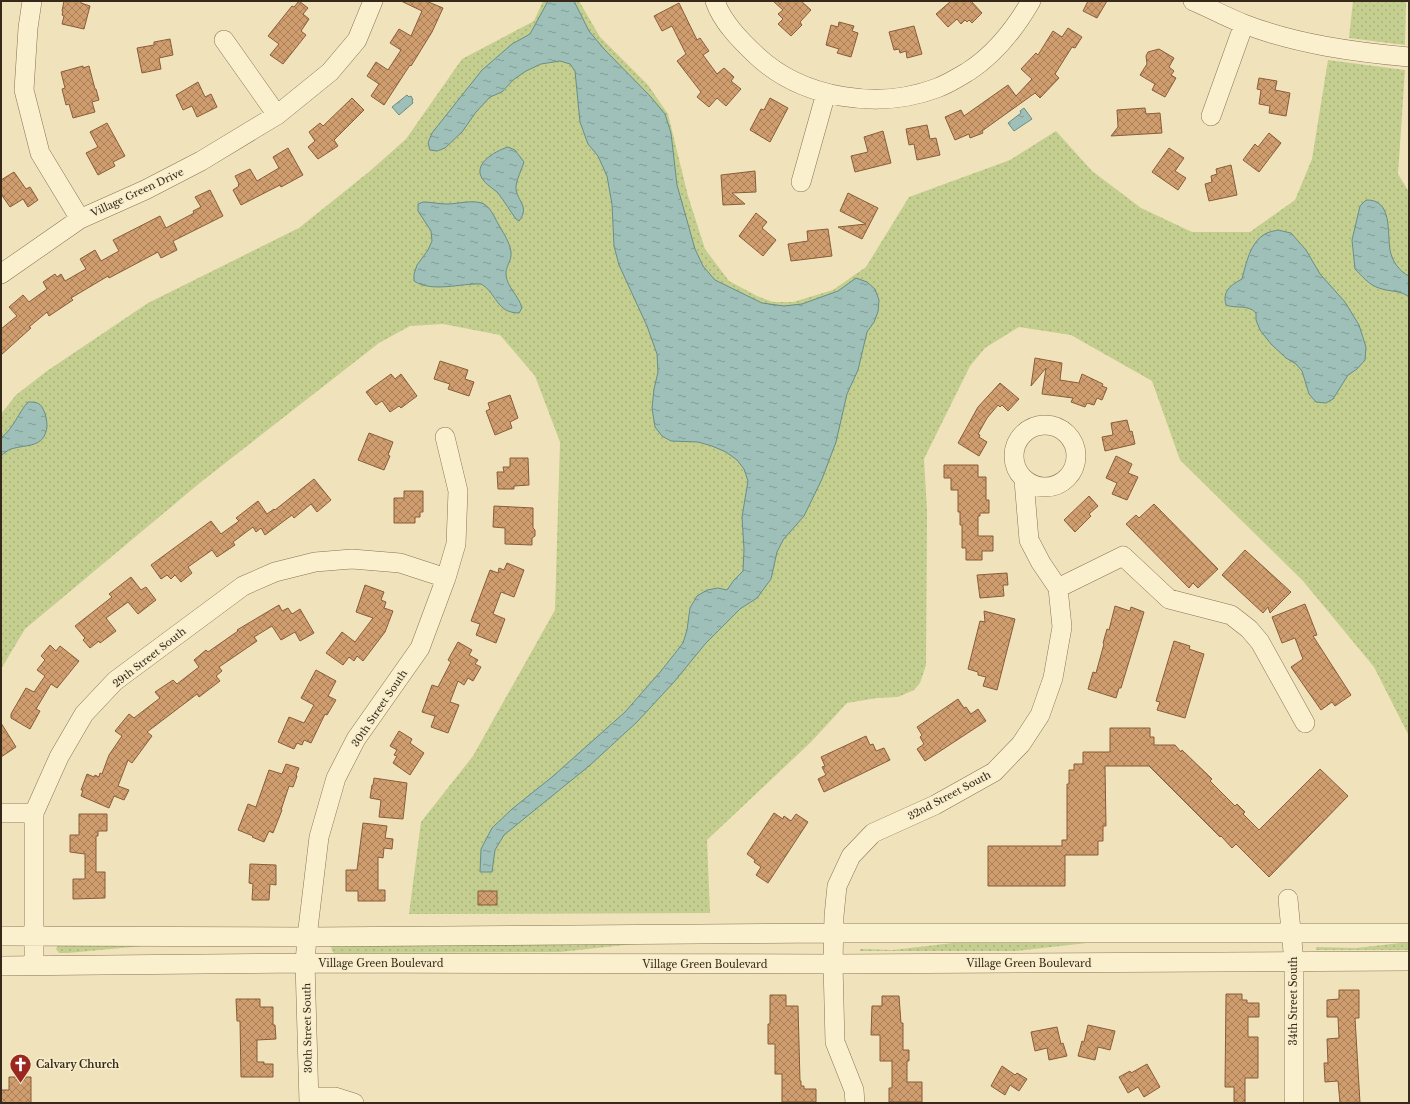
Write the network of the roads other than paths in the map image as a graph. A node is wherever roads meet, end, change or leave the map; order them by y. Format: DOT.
graph roads {
  1 [pos="32,1"];
  2 [pos="373,1"];
  3 [pos="715,1"];
  4 [pos="1031,1"];
  5 [pos="1193,1"];
  6 [pos="1244,24"];
  7 [pos="224,40"];
  8 [pos="1409,57"];
  9 [pos="826,94"];
  10 [pos="277,115"];
  11 [pos="1210,116"];
  12 [pos="801,182"];
  13 [pos="80,218"];
  14 [pos="1,274"];
  15 [pos="445,437"];
  16 [pos="1024,480"];
  17 [pos="446,578"];
  18 [pos="1058,588"];
  19 [pos="1305,723"];
  20 [pos="1,813"];
  21 [pos="34,813"];
  22 [pos="1288,899"];
  23 [pos="833,933"];
  24 [pos="1292,933"];
  25 [pos="1409,933"];
  26 [pos="1,936"];
  27 [pos="34,936"];
  28 [pos="307,938"];
  29 [pos="1409,960"];
  30 [pos="1294,962"];
  31 [pos="305,963"];
  32 [pos="833,964"];
  33 [pos="1,966"];
  34 [pos="34,966"];
  35 [pos="308,1100"];
  36 [pos="354,1103"];
  37 [pos="855,1103"];
  38 [pos="1294,1103"];
  1 -- 13 [label="street"];
  2 -- 10 [label="street, Village Green Drive"];
  3 -- 9 [label="street"];
  4 -- 9 [label="street"];
  5 -- 6 [label="street"];
  6 -- 8 [label="street"];
  6 -- 11 [label="street"];
  7 -- 10 [label="street"];
  9 -- 12 [label="street"];
  10 -- 13 [label="street, Village Green Drive"];
  13 -- 14 [label="street, Village Green Drive"];
  15 -- 17 [label="street, 30th Street South"];
  16 -- 18 [label="street, 32nd Street South"];
  17 -- 21 [label="street, 29th Street South"];
  17 -- 28 [label="street, 30th Street South"];
  18 -- 19 [label="street"];
  18 -- 23 [label="street, 32nd Street South"];
  20 -- 21 [label="street"];
  21 -- 27 [label="street, 29th Street South"];
  22 -- 24 [label="street, 34th Street South"];
  23 -- 24 [label="street"];
  23 -- 28 [label="street"];
  23 -- 32 [label="street, 32nd Street South"];
  24 -- 25 [label="street"];
  24 -- 30 [label="street, 34th Street South"];
  26 -- 27 [label="street"];
  27 -- 28 [label="street"];
  27 -- 34 [label="street, 29th Street South"];
  28 -- 31 [label="street, 30th Street South"];
  29 -- 30 [label="street, Village Green Boulevard"];
  30 -- 32 [label="street, Village Green Boulevard"];
  30 -- 38 [label="street, 34th Street South"];
  31 -- 32 [label="street, Village Green Boulevard"];
  31 -- 34 [label="street, Village Green Boulevard"];
  31 -- 35 [label="street, 30th Street South"];
  32 -- 37 [label="street, 32nd Street South"];
  33 -- 34 [label="street, Village Green Boulevard"];
  35 -- 36 [label="street"];
}
